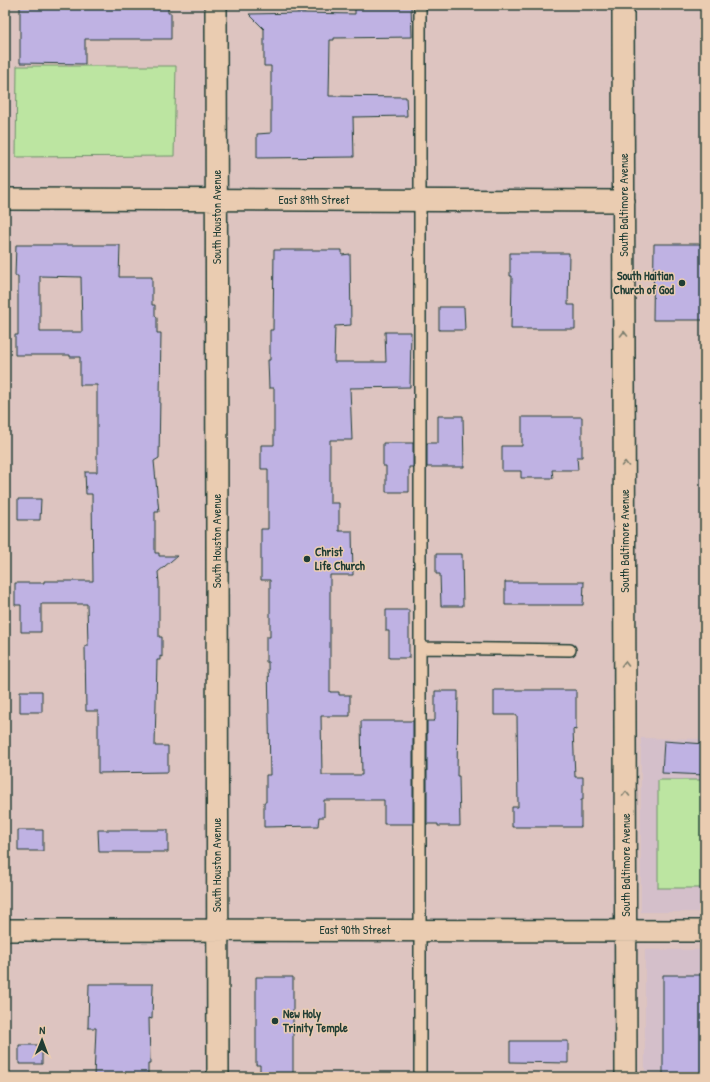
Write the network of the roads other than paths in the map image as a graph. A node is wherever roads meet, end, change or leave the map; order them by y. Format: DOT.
graph roads {
  1 [pos="216,5"];
  2 [pos="420,5"];
  3 [pos="623,5"];
  4 [pos="5,199"];
  5 [pos="217,200"];
  6 [pos="420,200"];
  7 [pos="624,201"];
  8 [pos="420,648"];
  9 [pos="570,650"];
  10 [pos="5,930"];
  11 [pos="218,930"];
  12 [pos="420,931"];
  13 [pos="626,931"];
  14 [pos="705,932"];
  15 [pos="218,1077"];
  16 [pos="420,1077"];
  17 [pos="626,1077"];
  1 -- 5 [label="street, South Houston Avenue"];
  2 -- 6 [label="lane"];
  3 -- 7 [label="street, South Baltimore Avenue"];
  4 -- 5 [label="street, East 89th Street"];
  5 -- 6 [label="street, East 89th Street"];
  5 -- 11 [label="street, South Houston Avenue"];
  6 -- 7 [label="street, East 89th Street"];
  6 -- 8 [label="lane"];
  13 -- 7 [label="street, South Baltimore Avenue, one-way"];
  8 -- 9 [label="lane"];
  8 -- 12 [label="lane"];
  10 -- 11 [label="street, East 90th Street"];
  11 -- 12 [label="street, East 90th Street"];
  11 -- 15 [label="street, South Houston Avenue"];
  12 -- 13 [label="street, East 90th Street"];
  12 -- 16 [label="lane"];
  13 -- 14 [label="street, East 90th Street"];
  13 -- 17 [label="street, South Baltimore Avenue"];
}
